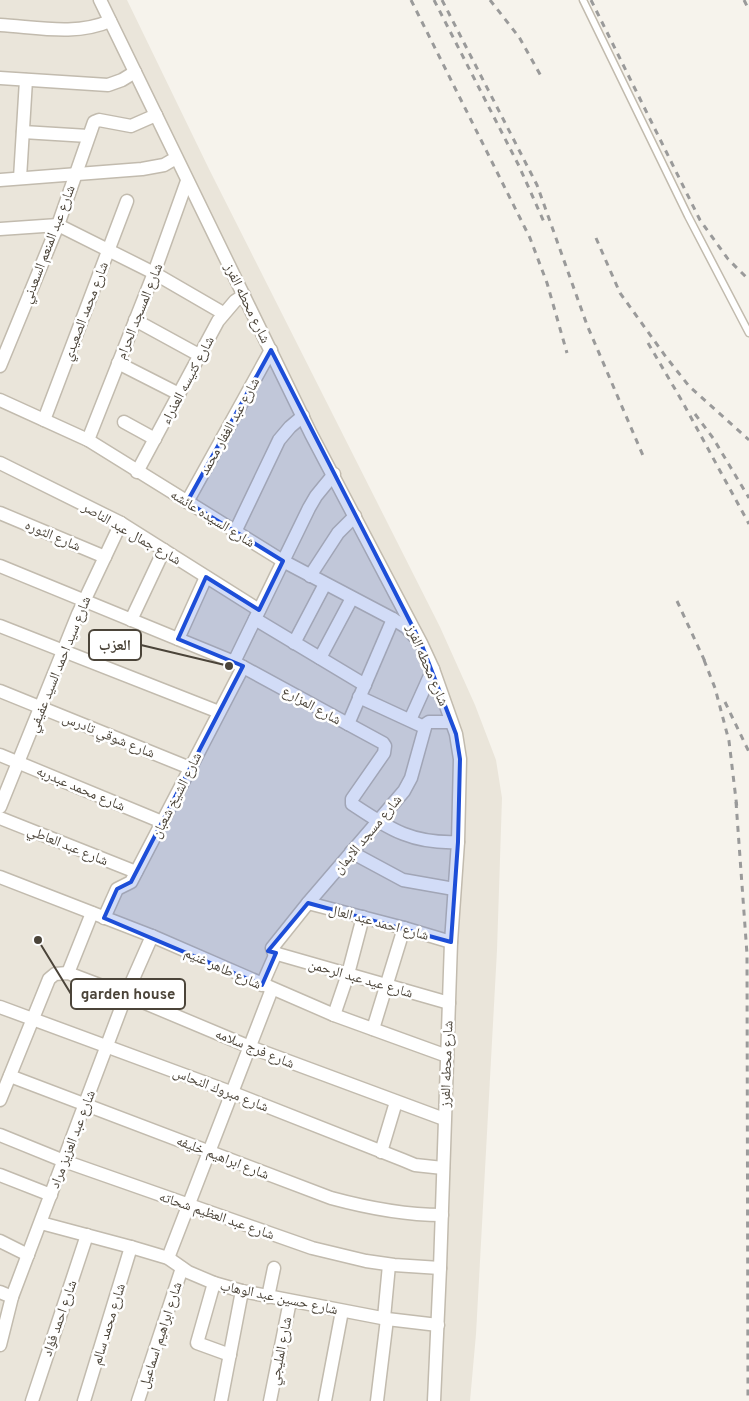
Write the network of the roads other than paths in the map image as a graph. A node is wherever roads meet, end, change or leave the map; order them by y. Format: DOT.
graph roads {
  1 [pos="100,0"];
  2 [pos="583,0"];
  3 [pos="110,21"];
  4 [pos="0,25"];
  5 [pos="135,72"];
  6 [pos="0,78"];
  7 [pos="26,80"];
  8 [pos="156,115"];
  9 [pos="23,132"];
  10 [pos="88,136"];
  11 [pos="176,158"];
  12 [pos="75,174"];
  13 [pos="20,178"];
  14 [pos="0,180"];
  15 [pos="187,181"];
  16 [pos="127,201"];
  17 [pos="58,225"];
  18 [pos="0,229"];
  19 [pos="108,249"];
  20 [pos="154,273"];
  21 [pos="244,295"];
  22 [pos="223,313"];
  23 [pos="135,320"];
  24 [pos="749,333"];
  25 [pos="271,350"];
  26 [pos="199,355"];
  27 [pos="118,363"];
  28 [pos="0,366"];
  29 [pos="179,394"];
  30 [pos="0,400"];
  31 [pos="304,416"];
  32 [pos="44,420"];
  33 [pos="124,422"];
  34 [pos="155,439"];
  35 [pos="88,440"];
  36 [pos="0,463"];
  37 [pos="137,472"];
  38 [pos="334,474"];
  39 [pos="187,502"];
  40 [pos="0,512"];
  41 [pos="355,516"];
  42 [pos="121,524"];
  43 [pos="236,532"];
  44 [pos="164,550"];
  45 [pos="105,557"];
  46 [pos="283,561"];
  47 [pos="0,566"];
  48 [pos="310,576"];
  49 [pos="206,577"];
  50 [pos="325,584"];
  51 [pos="352,598"];
  52 [pos="84,601"];
  53 [pos="257,615"];
  54 [pos="393,619"];
  55 [pos="131,620"];
  56 [pos="0,626"];
  57 [pos="178,639"];
  58 [pos="294,643"];
  59 [pos="421,643"];
  60 [pos="64,651"];
  61 [pos="320,658"];
  62 [pos="238,665"];
  63 [pos="433,669"];
  64 [pos="365,684"];
  65 [pos="0,691"];
  66 [pos="359,697"];
  67 [pos="41,708"];
  68 [pos="219,712"];
  69 [pos="410,720"];
  70 [pos="452,722"];
  71 [pos="348,724"];
  72 [pos="424,727"];
  73 [pos="0,755"];
  74 [pos="18,762"];
  75 [pos="190,768"];
  76 [pos="0,807"];
  77 [pos="0,818"];
  78 [pos="378,821"];
  79 [pos="162,822"];
  80 [pos="458,842"];
  81 [pos="351,852"];
  82 [pos="136,872"];
  83 [pos="0,877"];
  84 [pos="454,889"];
  85 [pos="308,903"];
  86 [pos="98,915"];
  87 [pos="363,917"];
  88 [pos="404,928"];
  89 [pos="152,936"];
  90 [pos="451,942"];
  91 [pos="275,953"];
  92 [pos="68,973"];
  93 [pos="348,974"];
  94 [pos="388,986"];
  95 [pos="267,987"];
  96 [pos="126,995"];
  97 [pos="449,1003"];
  98 [pos="0,1007"];
  99 [pos="334,1015"];
  100 [pos="34,1018"];
  101 [pos="373,1029"];
  102 [pos="107,1046"];
  103 [pos="250,1047"];
  104 [pos="447,1056"];
  105 [pos="10,1076"];
  106 [pos="233,1093"];
  107 [pos="0,1100"];
  108 [pos="396,1102"];
  109 [pos="85,1104"];
  110 [pos="444,1120"];
  111 [pos="0,1135"];
  112 [pos="210,1152"];
  113 [pos="381,1152"];
  114 [pos="64,1161"];
  115 [pos="443,1168"];
  116 [pos="0,1175"];
  117 [pos="51,1195"];
  118 [pos="189,1204"];
  119 [pos="442,1215"];
  120 [pos="40,1223"];
  121 [pos="87,1236"];
  122 [pos="0,1241"];
  123 [pos="132,1247"];
  124 [pos="28,1255"];
  125 [pos="168,1258"];
  126 [pos="389,1265"];
  127 [pos="182,1268"];
  128 [pos="274,1268"];
  129 [pos="440,1268"];
  130 [pos="214,1283"];
  131 [pos="242,1291"];
  132 [pos="0,1292"];
  133 [pos="12,1297"];
  134 [pos="268,1297"];
  135 [pos="290,1301"];
  136 [pos="342,1311"];
  137 [pos="386,1319"];
  138 [pos="438,1325"];
  139 [pos="1,1337"];
  140 [pos="230,1355"];
  141 [pos="32,1401"];
  142 [pos="84,1401"];
  143 [pos="138,1401"];
  144 [pos="221,1401"];
  145 [pos="270,1401"];
  146 [pos="324,1401"];
  147 [pos="377,1401"];
  148 [pos="434,1401"];
  1 -- 3 [label="street, شارع محطه الفرز"];
  2 -- 24 [label="lane"];
  3 -- 4 [label="street"];
  3 -- 5 [label="street, شارع محطه الفرز"];
  5 -- 7 [label="street"];
  5 -- 8 [label="street, شارع محطه الفرز"];
  6 -- 7 [label="street"];
  7 -- 9 [label="street"];
  8 -- 10 [label="street, شارع عبد المنعم السعدني"];
  8 -- 11 [label="street, شارع محطه الفرز"];
  9 -- 10 [label="street"];
  9 -- 13 [label="street"];
  10 -- 12 [label="street, شارع عبد المنعم السعدني"];
  11 -- 12 [label="street"];
  11 -- 15 [label="street, شارع محطه الفرز"];
  12 -- 13 [label="street"];
  12 -- 17 [label="street, شارع عبد المنعم السعدني"];
  13 -- 14 [label="street"];
  15 -- 20 [label="street, شارع المسجد الحرام"];
  15 -- 21 [label="street, شارع محطه الفرز"];
  16 -- 19 [label="street, شارع محمد الصعيدي"];
  17 -- 18 [label="street"];
  17 -- 19 [label="street"];
  17 -- 28 [label="street, شارع عبد المنعم السعدني"];
  19 -- 20 [label="street"];
  19 -- 32 [label="street, شارع محمد الصعيدي"];
  20 -- 22 [label="street"];
  20 -- 23 [label="street, شارع المسجد الحرام"];
  21 -- 22 [label="street, شارع كنيسه العذراء"];
  21 -- 25 [label="street, شارع محطه الفرز"];
  22 -- 26 [label="street, شارع كنيسه العذراء"];
  23 -- 26 [label="street"];
  23 -- 27 [label="street, شارع المسجد الحرام"];
  25 -- 31 [label="street, شارع محطه الفرز"];
  25 -- 39 [label="street, شارع عبد الغفار محمد"];
  26 -- 29 [label="street, شارع كنيسه العذراء"];
  27 -- 29 [label="street"];
  27 -- 35 [label="street, شارع المسجد الحرام"];
  29 -- 34 [label="street, شارع كنيسه العذراء"];
  30 -- 32 [label="street, شارع السيده عائشه"];
  31 -- 38 [label="street, شارع محطه الفرز"];
  31 -- 43 [label="street"];
  32 -- 35 [label="street, شارع السيده عائشه"];
  33 -- 34 [label="street"];
  34 -- 37 [label="street, شارع كنيسه العذراء"];
  35 -- 37 [label="street, شارع السيده عائشه"];
  36 -- 42 [label="street, شارع جمال عبد الناصر"];
  37 -- 39 [label="street, شارع السيده عائشه"];
  38 -- 41 [label="street, شارع محطه الفرز"];
  38 -- 46 [label="street, شارع الشيخ شعبان"];
  39 -- 43 [label="street, شارع السيده عائشه"];
  40 -- 45 [label="street, شارع الثوره"];
  41 -- 48 [label="street"];
  41 -- 59 [label="street, شارع محطه الفرز"];
  42 -- 44 [label="street, شارع جمال عبد الناصر"];
  42 -- 45 [label="street, شارع سيد احمد السيد عفيفي"];
  43 -- 46 [label="street, شارع السيده عائشه"];
  44 -- 49 [label="street, شارع جمال عبد الناصر"];
  44 -- 55 [label="street"];
  45 -- 52 [label="street, شارع سيد احمد السيد عفيفي"];
  46 -- 48 [label="street, شارع السيده عائشه"];
  46 -- 53 [label="street, شارع الشيخ شعبان"];
  47 -- 52 [label="street, شارع المزارع"];
  48 -- 50 [label="street, شارع السيده عائشه"];
  49 -- 53 [label="street, شارع جمال عبد الناصر"];
  49 -- 57 [label="street"];
  50 -- 51 [label="street, شارع السيده عائشه"];
  50 -- 58 [label="street"];
  51 -- 54 [label="street, شارع السيده عائشه"];
  51 -- 61 [label="street"];
  52 -- 55 [label="street, شارع المزارع"];
  52 -- 60 [label="street, شارع سيد احمد السيد عفيفي"];
  53 -- 58 [label="street, شارع جمال عبد الناصر"];
  53 -- 62 [label="street, شارع الشيخ شعبان"];
  54 -- 59 [label="street, شارع السيده عائشه"];
  54 -- 64 [label="street"];
  55 -- 57 [label="street, شارع المزارع"];
  56 -- 60 [label="street"];
  57 -- 62 [label="street, شارع المزارع"];
  58 -- 61 [label="street, شارع جمال عبد الناصر"];
  59 -- 63 [label="street, شارع محطه الفرز"];
  60 -- 67 [label="street, شارع سيد احمد السيد عفيفي"];
  60 -- 68 [label="street"];
  61 -- 64 [label="street, شارع جمال عبد الناصر"];
  62 -- 68 [label="street, شارع الشيخ شعبان"];
  62 -- 71 [label="street, شارع المزارع"];
  63 -- 69 [label="street"];
  63 -- 70 [label="street, شارع محطه الفرز"];
  64 -- 66 [label="street"];
  65 -- 67 [label="street, شارع شوقي تادرس"];
  66 -- 69 [label="street"];
  66 -- 71 [label="street"];
  67 -- 74 [label="street, شارع سيد احمد السيد عفيفي"];
  67 -- 75 [label="street, شارع شوقي تادرس"];
  68 -- 75 [label="street, شارع الشيخ شعبان"];
  69 -- 72 [label="street"];
  70 -- 72 [label="street"];
  70 -- 80 [label="street, شارع محطه الفرز"];
  71 -- 78 [label="street, شارع المزارع"];
  72 -- 78 [label="street, شارع مسجد الايمان"];
  73 -- 74 [label="street, شارع محمد عبدربه"];
  74 -- 76 [label="street, شارع سيد احمد السيد عفيفي"];
  74 -- 79 [label="street, شارع محمد عبدربه"];
  75 -- 79 [label="street, شارع الشيخ شعبان"];
  77 -- 82 [label="street, شارع عبد العاطي"];
  78 -- 80 [label="street"];
  78 -- 81 [label="street, شارع مسجد الايمان"];
  79 -- 82 [label="street, شارع الشيخ شعبان"];
  80 -- 84 [label="street, شارع محطه الفرز"];
  81 -- 84 [label="street"];
  81 -- 85 [label="street, شارع مسجد الايمان"];
  82 -- 86 [label="street, شارع الشيخ شعبان"];
  83 -- 86 [label="street, شارع طاهر غنيم"];
  84 -- 90 [label="street, شارع محطه الفرز"];
  85 -- 87 [label="street, شارع احمد عبد العال"];
  85 -- 91 [label="street, شارع مسجد الايمان"];
  86 -- 89 [label="street, شارع طاهر غنيم"];
  86 -- 92 [label="street, شارع الشيخ شعبان"];
  87 -- 88 [label="street, شارع احمد عبد العال"];
  87 -- 93 [label="street"];
  88 -- 90 [label="street, شارع احمد عبد العال"];
  88 -- 94 [label="street"];
  89 -- 95 [label="street, شارع طاهر غنيم"];
  89 -- 96 [label="street, شارع عبد العزيز مراد"];
  90 -- 97 [label="street, شارع محطه الفرز"];
  91 -- 93 [label="street, شارع عيد عبد الرحمن"];
  91 -- 95 [label="street"];
  92 -- 96 [label="street, شارع فرج سلامه"];
  92 -- 100 [label="street"];
  93 -- 94 [label="street, شارع عيد عبد الرحمن"];
  93 -- 99 [label="street"];
  94 -- 97 [label="street, شارع عيد عبد الرحمن"];
  94 -- 101 [label="street"];
  95 -- 99 [label="street, شارع طاهر غنيم"];
  95 -- 103 [label="street"];
  96 -- 102 [label="street, شارع عبد العزيز مراد"];
  96 -- 103 [label="street, شارع فرج سلامه"];
  97 -- 104 [label="street, شارع محطه الفرز"];
  98 -- 100 [label="street, شارع مبروك النحاس"];
  99 -- 101 [label="street, شارع طاهر غنيم"];
  100 -- 102 [label="street, شارع مبروك النحاس"];
  100 -- 105 [label="street"];
  101 -- 104 [label="street, شارع طاهر غنيم"];
  102 -- 106 [label="street, شارع مبروك النحاس"];
  102 -- 109 [label="street, شارع عبد العزيز مراد"];
  103 -- 106 [label="street"];
  103 -- 108 [label="street, شارع فرج سلامه"];
  104 -- 110 [label="street, شارع محطه الفرز"];
  105 -- 107 [label="street"];
  105 -- 109 [label="street, شارع ابراهيم خليفه"];
  106 -- 112 [label="street"];
  106 -- 113 [label="street, شارع مبروك النحاس"];
  108 -- 110 [label="street, شارع فرج سلامه"];
  108 -- 113 [label="street"];
  109 -- 112 [label="street, شارع ابراهيم خليفه"];
  109 -- 114 [label="street, شارع عبد العزيز مراد"];
  110 -- 115 [label="street, شارع محطه الفرز"];
  111 -- 114 [label="street, شارع عبد العظيم شحاته"];
  112 -- 118 [label="street"];
  112 -- 119 [label="street, شارع ابراهيم خليفه"];
  113 -- 115 [label="street, شارع مبروك النحاس"];
  114 -- 117 [label="street, شارع عبد العزيز مراد"];
  114 -- 118 [label="street, شارع عبد العظيم شحاته"];
  115 -- 119 [label="street, شارع محطه الفرز"];
  116 -- 117 [label="street"];
  117 -- 120 [label="street, شارع عبد العزيز مراد"];
  118 -- 125 [label="street"];
  118 -- 126 [label="street, شارع عبد العظيم شحاته"];
  119 -- 129 [label="street, شارع محطه الفرز"];
  120 -- 121 [label="street, شارع حسين عبد الوهاب"];
  120 -- 124 [label="street, شارع عبد العزيز مراد"];
  121 -- 123 [label="street, شارع حسين عبد الوهاب"];
  121 -- 141 [label="street, شارع احمد فؤاد"];
  122 -- 124 [label="street"];
  123 -- 125 [label="street, شارع حسين عبد الوهاب"];
  123 -- 142 [label="street, شارع محمد سالم"];
  124 -- 133 [label="street, شارع عبد العزيز مراد"];
  125 -- 127 [label="street, شارع حسين عبد الوهاب"];
  126 -- 129 [label="street, شارع عبد العظيم شحاته"];
  126 -- 137 [label="street"];
  127 -- 130 [label="street, شارع حسين عبد الوهاب"];
  127 -- 143 [label="street, شارع ابراهيم اسماعيل"];
  128 -- 134 [label="street"];
  129 -- 138 [label="street, شارع محطه الفرز"];
  130 -- 131 [label="street, شارع حسين عبد الوهاب"];
  130 -- 140 [label="street"];
  131 -- 134 [label="street, شارع حسين عبد الوهاب"];
  131 -- 140 [label="street"];
  132 -- 133 [label="street"];
  133 -- 139 [label="street, شارع عبد العزيز مراد"];
  134 -- 135 [label="street, شارع حسين عبد الوهاب"];
  135 -- 136 [label="street, شارع حسين عبد الوهاب"];
  135 -- 145 [label="street, شارع المليجي"];
  136 -- 137 [label="street, شارع حسين عبد الوهاب"];
  136 -- 146 [label="street"];
  137 -- 138 [label="street, شارع حسين عبد الوهاب"];
  137 -- 147 [label="street"];
  138 -- 148 [label="street, شارع محطه الفرز"];
  140 -- 144 [label="street"];
}
